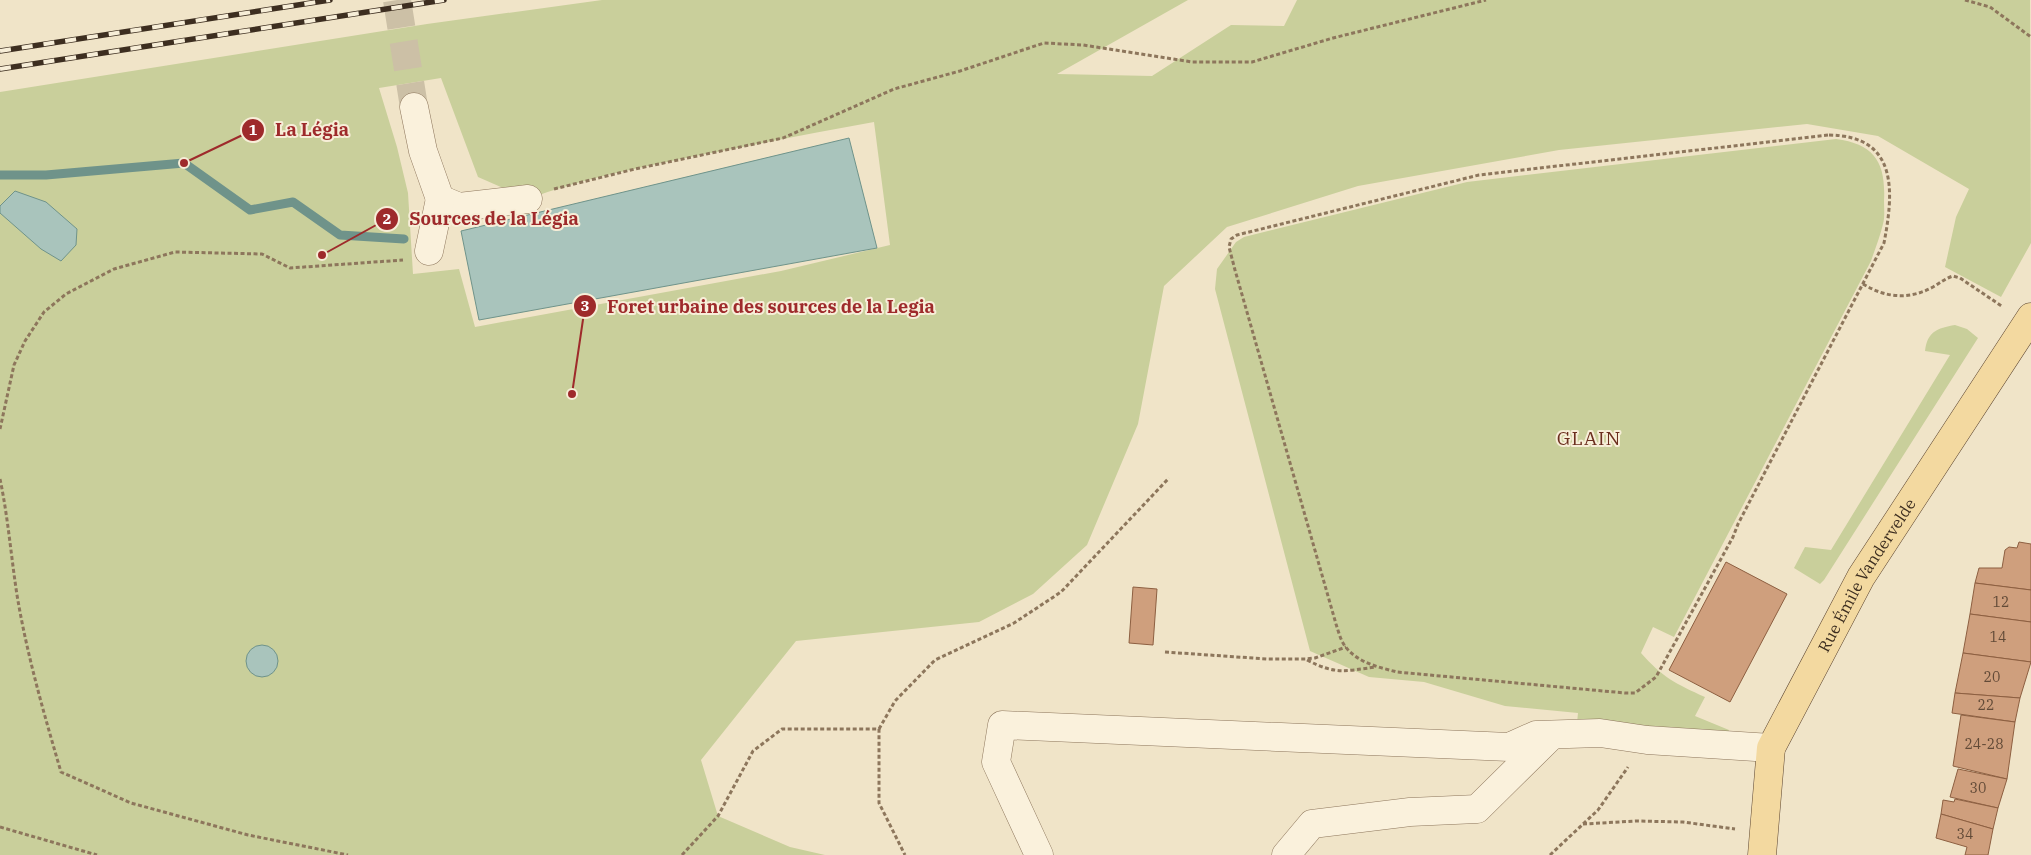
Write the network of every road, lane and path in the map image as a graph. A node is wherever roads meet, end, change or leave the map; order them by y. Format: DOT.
graph roads {
  1 [pos="1486,0"];
  2 [pos="1965,0"];
  3 [pos="2031,37"];
  4 [pos="414,107"];
  5 [pos="440,199"];
  6 [pos="528,199"];
  7 [pos="430,251"];
  8 [pos="1863,284"];
  9 [pos="2029,320"];
  10 [pos="0,429"];
  11 [pos="1169,478"];
  12 [pos="0,479"];
  13 [pos="1346,647"];
  14 [pos="1165,652"];
  15 [pos="1306,660"];
  16 [pos="1376,667"];
  17 [pos="878,729"];
  18 [pos="1552,735"];
  19 [pos="1647,740"];
  20 [pos="1770,748"];
  21 [pos="1584,824"];
  22 [pos="0,827"];
  23 [pos="1763,842"];
  24 [pos="97,855"];
  25 [pos="348,855"];
  26 [pos="682,855"];
  27 [pos="905,855"];
  28 [pos="1039,855"];
  29 [pos="1286,855"];
  30 [pos="1550,855"];
  1 -- 6 [label="path"];
  2 -- 3 [label="path"];
  4 -- 5 [label="street"];
  5 -- 6 [label="street"];
  5 -- 7 [label="street"];
  7 -- 10 [label="path"];
  8 -- 9 [label="path"];
  8 -- 13 [label="path"];
  8 -- 16 [label="path"];
  9 -- 20 [label="main road, Rue Émile Vandervelde"];
  11 -- 17 [label="path"];
  12 -- 25 [label="path"];
  13 -- 15 [label="path"];
  13 -- 16 [label="path"];
  14 -- 15 [label="path"];
  15 -- 16 [label="path"];
  17 -- 26 [label="path"];
  17 -- 27 [label="path"];
  18 -- 19 [label="street"];
  18 -- 28 [label="street"];
  18 -- 29 [label="street"];
  19 -- 20 [label="street"];
  19 -- 21 [label="path"];
  20 -- 23 [label="main road, Rue Émile Vandervelde"];
  21 -- 23 [label="path"];
  21 -- 30 [label="path"];
  22 -- 24 [label="path"];
}
